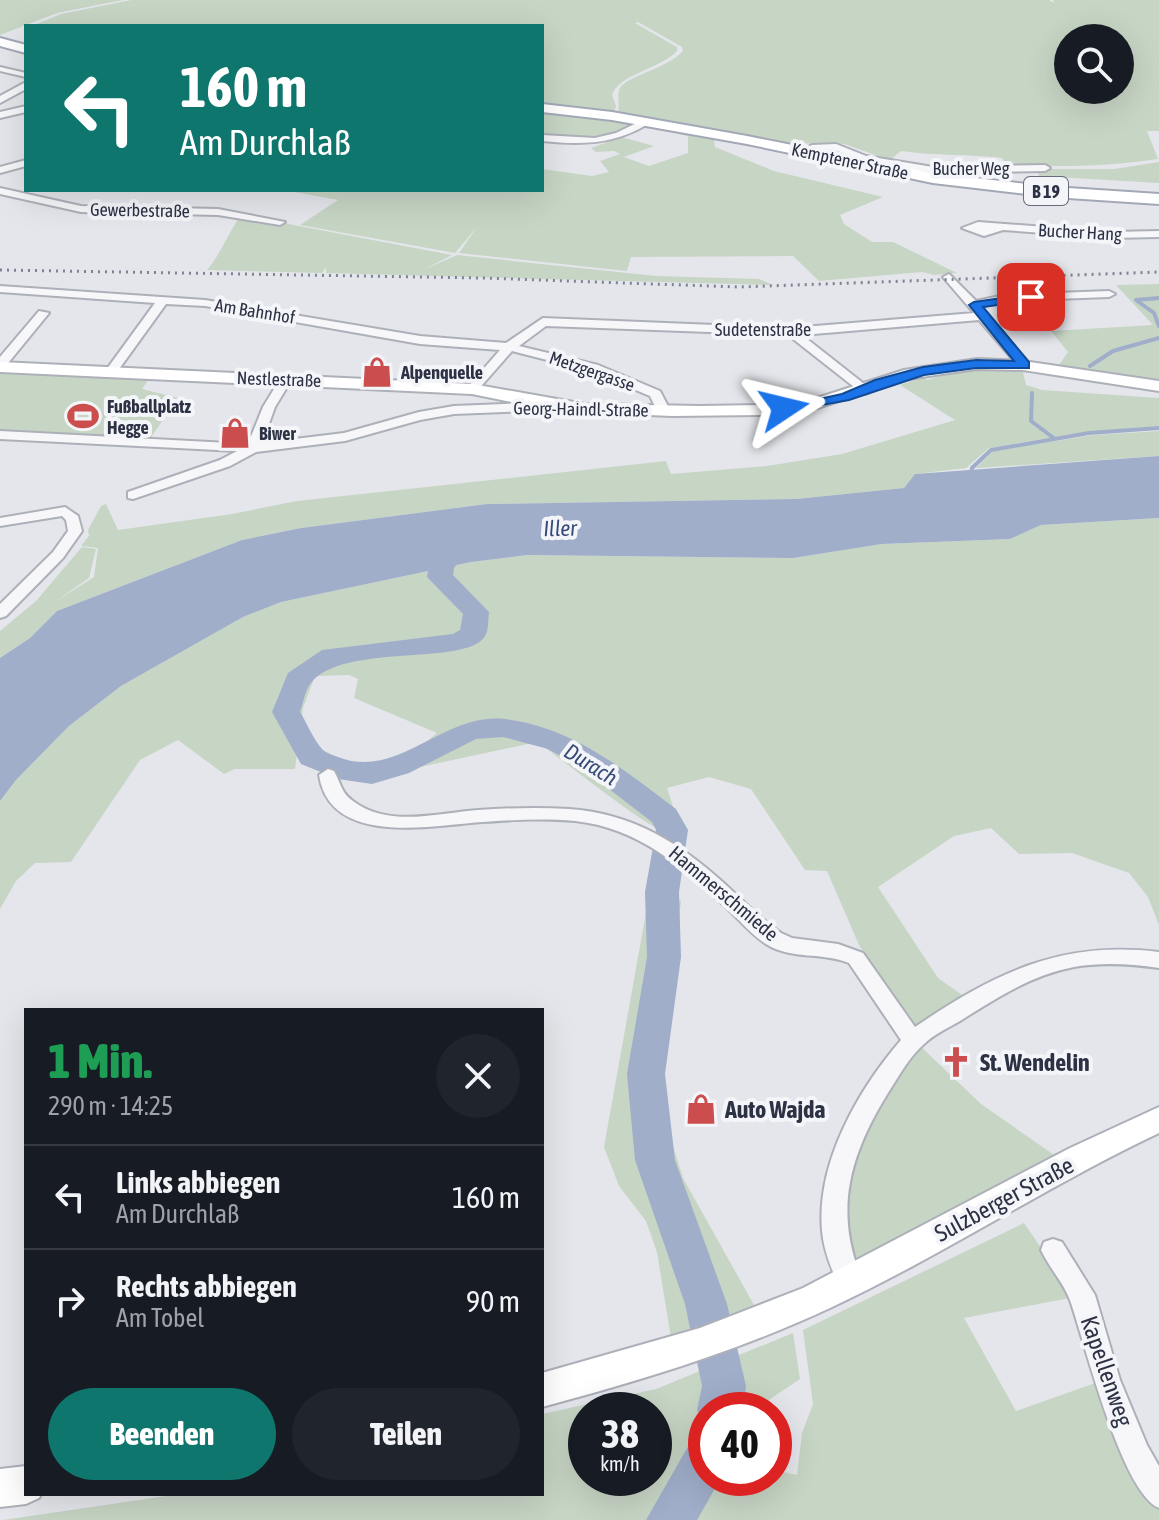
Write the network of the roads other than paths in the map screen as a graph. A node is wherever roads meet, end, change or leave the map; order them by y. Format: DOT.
graph roads {
  1 [pos="0,42"];
  2 [pos="24,48"];
  3 [pos="0,69"];
  4 [pos="24,75"];
  5 [pos="24,86"];
  6 [pos="0,100"];
  7 [pos="544,108"];
  8 [pos="24,109"];
  9 [pos="0,115"];
  10 [pos="645,122"];
  11 [pos="544,138"];
  12 [pos="806,152"];
  13 [pos="24,164"];
  14 [pos="1045,168"];
  15 [pos="0,170"];
  16 [pos="0,191"];
  17 [pos="1159,199"];
  18 [pos="280,222"];
  19 [pos="1001,227"];
  20 [pos="1159,234"];
  21 [pos="949,277"];
  22 [pos="0,289"];
  23 [pos="1109,294"];
  24 [pos="163,300"];
  25 [pos="974,305"];
  26 [pos="43,313"];
  27 [pos="983,316"];
  28 [pos="528,322"];
  29 [pos="543,322"];
  30 [pos="791,332"];
  31 [pos="509,347"];
  32 [pos="1024,365"];
  33 [pos="0,366"];
  34 [pos="110,373"];
  35 [pos="286,379"];
  36 [pos="1159,386"];
  37 [pos="472,389"];
  38 [pos="863,390"];
  39 [pos="555,406"];
  40 [pos="663,410"];
  41 [pos="0,435"];
  42 [pos="253,448"];
  43 [pos="133,495"];
  44 [pos="0,522"];
  45 [pos="0,613"];
  46 [pos="328,775"];
  47 [pos="1159,960"];
  48 [pos="913,1040"];
  49 [pos="1159,1119"];
  50 [pos="1053,1250"];
  51 [pos="850,1282"];
  52 [pos="544,1389"];
  53 [pos="24,1485"];
  54 [pos="0,1488"];
  55 [pos="1159,1494"];
  1 -- 2 [label="main road"];
  3 -- 4 [label="street"];
  5 -- 6 [label="street"];
  7 -- 10 [label="main road, Kemptener Straße / B 19"];
  8 -- 9 [label="street"];
  10 -- 11 [label="street"];
  10 -- 12 [label="main road, Kemptener Straße / B 19"];
  12 -- 14 [label="street, Bucher Weg"];
  12 -- 17 [label="main road, Kemptener Straße / B 19"];
  13 -- 15 [label="street"];
  16 -- 18 [label="street, Gewerbestraße"];
  19 -- 20 [label="street, Bucher Hang"];
  21 -- 25 [label="street"];
  22 -- 24 [label="street, Am Bahnhof"];
  23 -- 25 [label="street"];
  24 -- 31 [label="street, Am Bahnhof"];
  24 -- 34 [label="street"];
  25 -- 27 [label="street"];
  26 -- 33 [label="street"];
  27 -- 30 [label="street, Sudetenstraße"];
  27 -- 32 [label="street"];
  28 -- 29 [label="street, Sudetenstraße"];
  29 -- 30 [label="street, Sudetenstraße"];
  29 -- 31 [label="street"];
  30 -- 38 [label="street"];
  31 -- 37 [label="street"];
  31 -- 40 [label="street, Metzgergasse"];
  32 -- 36 [label="street, Georg-Haindl-Straße"];
  32 -- 38 [label="street, Georg-Haindl-Straße"];
  33 -- 34 [label="street, Nestlestraße"];
  34 -- 35 [label="street, Nestlestraße"];
  35 -- 37 [label="street, Nestlestraße"];
  35 -- 42 [label="street"];
  37 -- 39 [label="street, Nestlestraße"];
  38 -- 40 [label="street, Georg-Haindl-Straße"];
  39 -- 40 [label="street, Georg-Haindl-Straße"];
  39 -- 42 [label="street, Georg-Haindl-Straße"];
  41 -- 42 [label="street, Georg-Haindl-Straße"];
  42 -- 43 [label="street"];
  44 -- 45 [label="street"];
  46 -- 48 [label="street, Hammerschmiede"];
  47 -- 48 [label="street"];
  48 -- 51 [label="street"];
  49 -- 51 [label="street, Sulzberger Straße"];
  50 -- 55 [label="street, Kapellenweg"];
  51 -- 52 [label="street, Sulzberger Straße"];
  53 -- 54 [label="street"];
}
